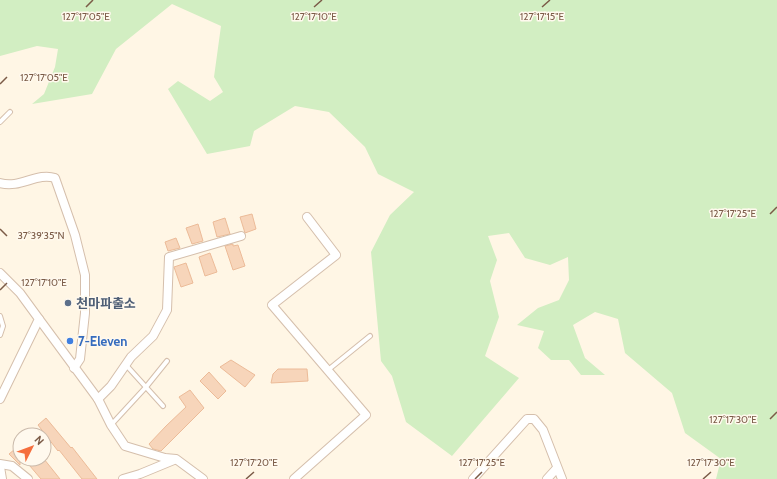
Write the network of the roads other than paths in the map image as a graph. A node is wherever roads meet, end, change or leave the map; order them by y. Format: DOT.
graph roads {
  1 [pos="10,112"];
  2 [pos="0,122"];
  3 [pos="0,183"];
  4 [pos="307,217"];
  5 [pos="241,236"];
  6 [pos="0,273"];
  7 [pos="0,316"];
  8 [pos="39,319"];
  9 [pos="0,335"];
  10 [pos="370,336"];
  11 [pos="167,361"];
  12 [pos="126,365"];
  13 [pos="74,368"];
  14 [pos="328,370"];
  15 [pos="146,387"];
  16 [pos="0,399"];
  17 [pos="98,399"];
  18 [pos="164,406"];
  19 [pos="110,425"];
  20 [pos="176,459"];
  21 [pos="0,464"];
  22 [pos="0,467"];
  23 [pos="557,468"];
  24 [pos="2,479"];
  25 [pos="28,479"];
  26 [pos="123,479"];
  27 [pos="203,479"];
  28 [pos="294,479"];
  29 [pos="473,479"];
  30 [pos="548,479"];
  31 [pos="562,479"];
  1 -- 2 [label="lane"];
  3 -- 13 [label="street"];
  4 -- 14 [label="street"];
  5 -- 12 [label="street"];
  6 -- 8 [label="street"];
  7 -- 9 [label="lane"];
  8 -- 13 [label="street"];
  8 -- 16 [label="street"];
  10 -- 14 [label="lane"];
  11 -- 15 [label="lane"];
  12 -- 15 [label="lane"];
  12 -- 17 [label="street"];
  13 -- 17 [label="street"];
  14 -- 28 [label="street"];
  15 -- 18 [label="lane"];
  15 -- 19 [label="lane"];
  17 -- 19 [label="street"];
  19 -- 20 [label="street"];
  20 -- 26 [label="street"];
  20 -- 27 [label="street"];
  21 -- 25 [label="street"];
  22 -- 24 [label="street"];
  23 -- 29 [label="street"];
  23 -- 30 [label="street"];
  23 -- 31 [label="street"];
}
